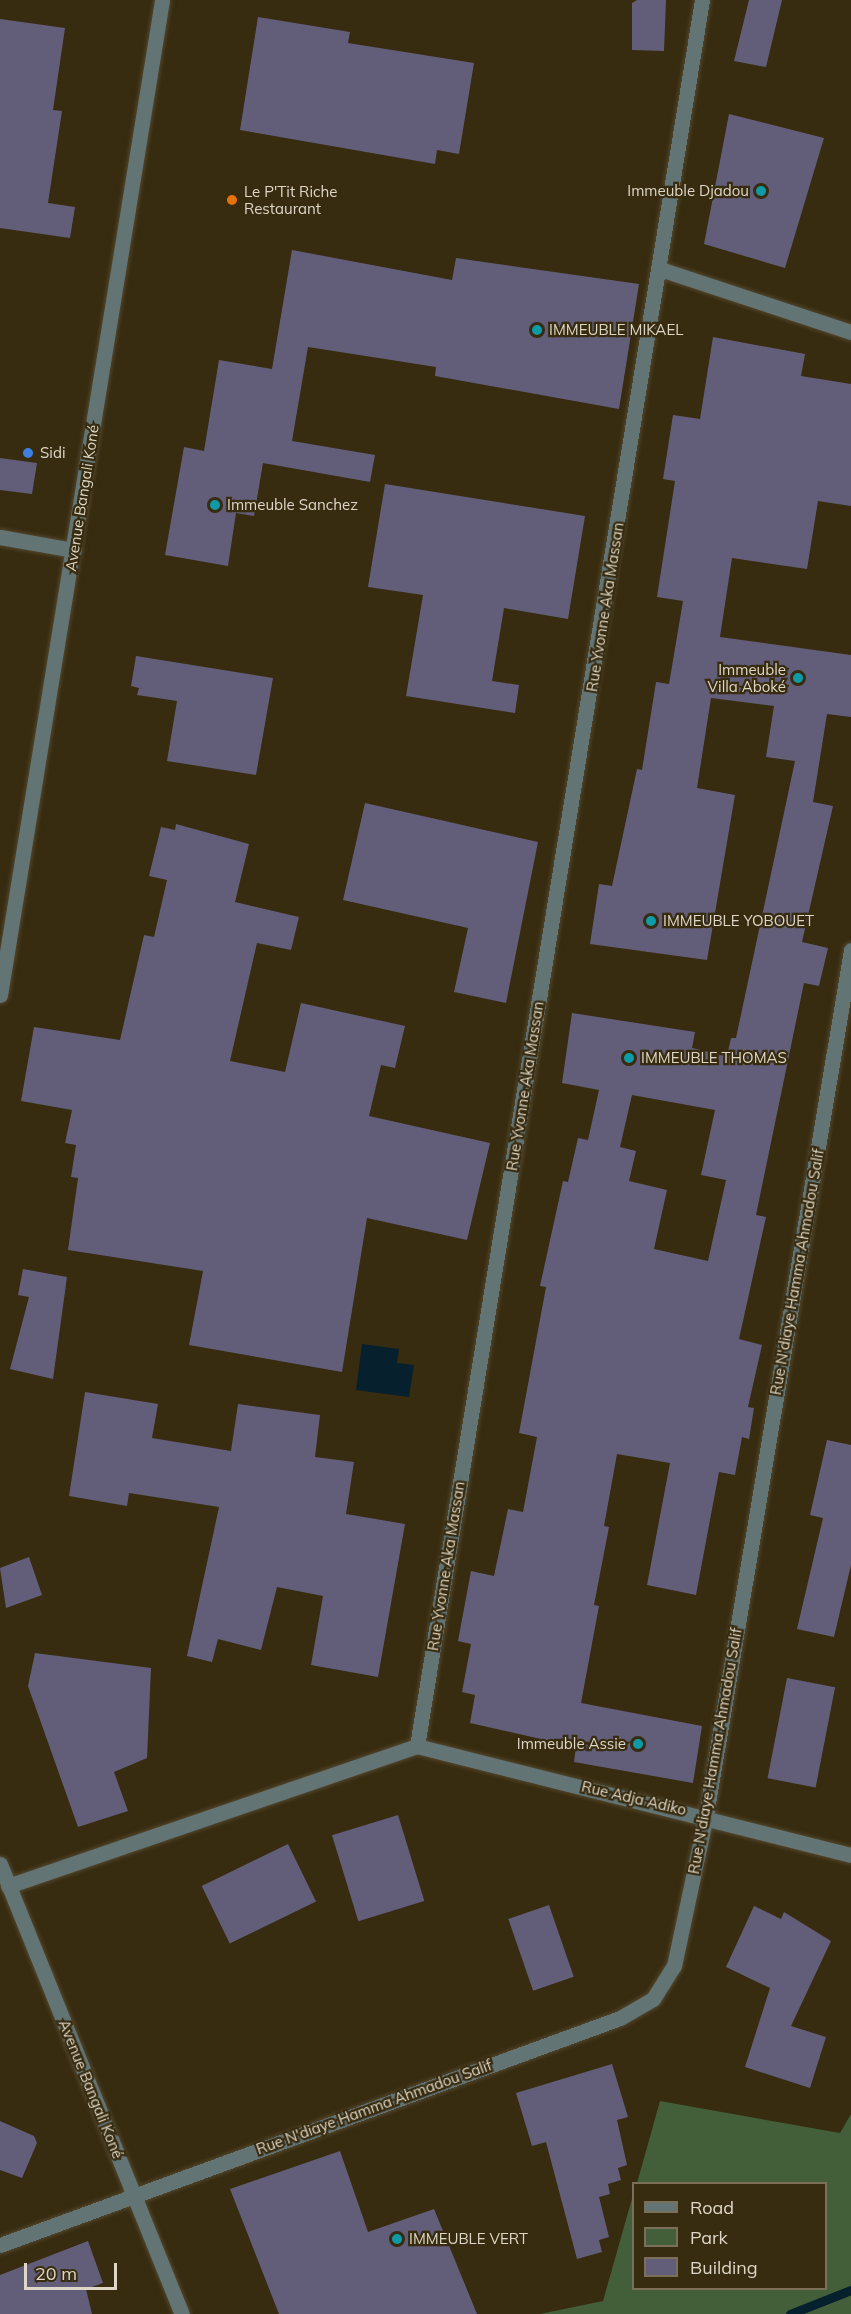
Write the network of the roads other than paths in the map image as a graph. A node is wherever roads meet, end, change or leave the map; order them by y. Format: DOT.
graph roads {
  1 [pos="162,0"];
  2 [pos="702,0"];
  3 [pos="660,269"];
  4 [pos="851,332"];
  5 [pos="0,537"];
  6 [pos="74,550"];
  7 [pos="851,950"];
  8 [pos="0,995"];
  9 [pos="417,1746"];
  10 [pos="706,1815"];
  11 [pos="851,1855"];
  12 [pos="0,1864"];
  13 [pos="8,1886"];
  14 [pos="134,2194"];
  15 [pos="0,2245"];
  16 [pos="182,2314"];
  1 -- 6 [label="street, Avenue Bangali Koné"];
  2 -- 3 [label="street, Rue Yvonne Aka Massan"];
  3 -- 4 [label="street"];
  3 -- 9 [label="street, Rue Yvonne Aka Massan"];
  5 -- 6 [label="street"];
  6 -- 8 [label="street, Avenue Bangali Koné"];
  7 -- 10 [label="street, Rue N'diaye Hamma Ahmadou Salif"];
  9 -- 10 [label="street, Rue Adja Adiko"];
  9 -- 13 [label="street"];
  10 -- 11 [label="street, Rue Adja Adiko"];
  10 -- 14 [label="street, Rue N'diaye Hamma Ahmadou Salif"];
  12 -- 13 [label="street, Avenue Bangali Koné"];
  13 -- 14 [label="street, Avenue Bangali Koné"];
  14 -- 15 [label="street, Rue N'diaye Hamma Ahmadou Salif"];
  14 -- 16 [label="street, Avenue Bangali Koné"];
}
